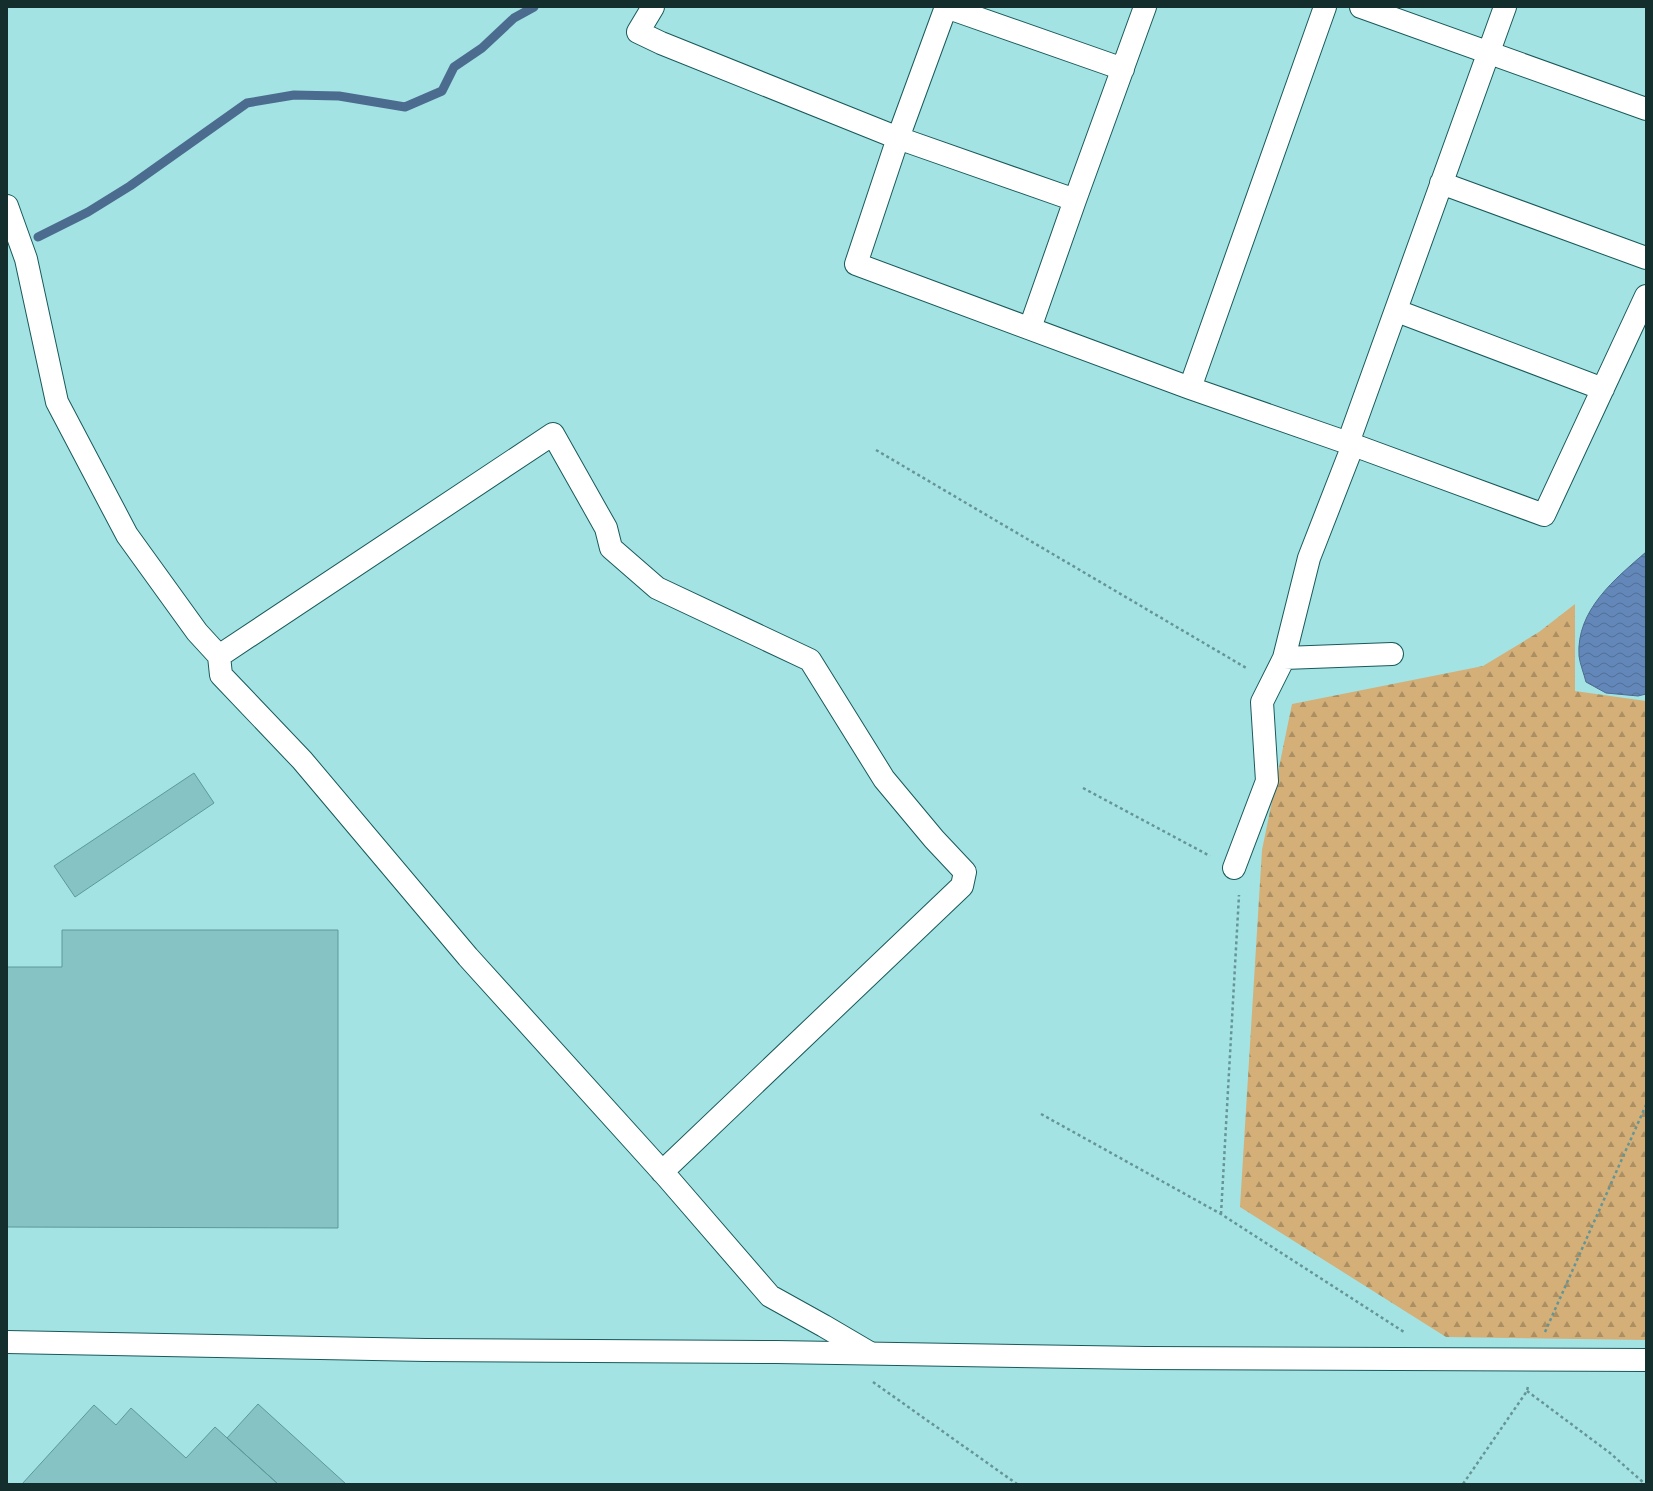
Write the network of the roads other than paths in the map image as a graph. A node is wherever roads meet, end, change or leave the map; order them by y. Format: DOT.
graph roads {
  1 [pos="653,7"];
  2 [pos="946,7"];
  3 [pos="1145,7"];
  4 [pos="1325,7"];
  5 [pos="1361,7"];
  6 [pos="1505,7"];
  7 [pos="1489,53"];
  8 [pos="1123,69"];
  9 [pos="1646,109"];
  10 [pos="898,138"];
  11 [pos="1441,183"];
  12 [pos="1075,200"];
  13 [pos="7,206"];
  14 [pos="1646,258"];
  15 [pos="1646,296"];
  16 [pos="1397,311"];
  17 [pos="1030,328"];
  18 [pos="1190,388"];
  19 [pos="1603,389"];
  20 [pos="1351,444"];
  21 [pos="1392,654"];
  22 [pos="219,656"];
  23 [pos="1284,658"];
  24 [pos="1234,868"];
  25 [pos="662,1172"];
  26 [pos="7,1342"];
  27 [pos="870,1353"];
  28 [pos="1646,1360"];
  1 -- 10 [label="street"];
  2 -- 8 [label="street"];
  2 -- 10 [label="street"];
  3 -- 8 [label="street"];
  4 -- 18 [label="street"];
  5 -- 7 [label="street"];
  6 -- 7 [label="street"];
  7 -- 9 [label="street"];
  7 -- 11 [label="street"];
  8 -- 12 [label="street"];
  10 -- 12 [label="street"];
  10 -- 17 [label="street"];
  11 -- 14 [label="street"];
  11 -- 16 [label="street"];
  12 -- 17 [label="street"];
  13 -- 22 [label="street"];
  15 -- 19 [label="street"];
  16 -- 19 [label="street"];
  16 -- 20 [label="street"];
  17 -- 18 [label="street"];
  18 -- 20 [label="street"];
  19 -- 20 [label="street"];
  20 -- 23 [label="street"];
  21 -- 23 [label="street"];
  22 -- 25 [label="street"];
  22 -- 25 [label="street"];
  23 -- 24 [label="street"];
  25 -- 27 [label="street"];
  26 -- 27 [label="street"];
  27 -- 28 [label="street"];
}
